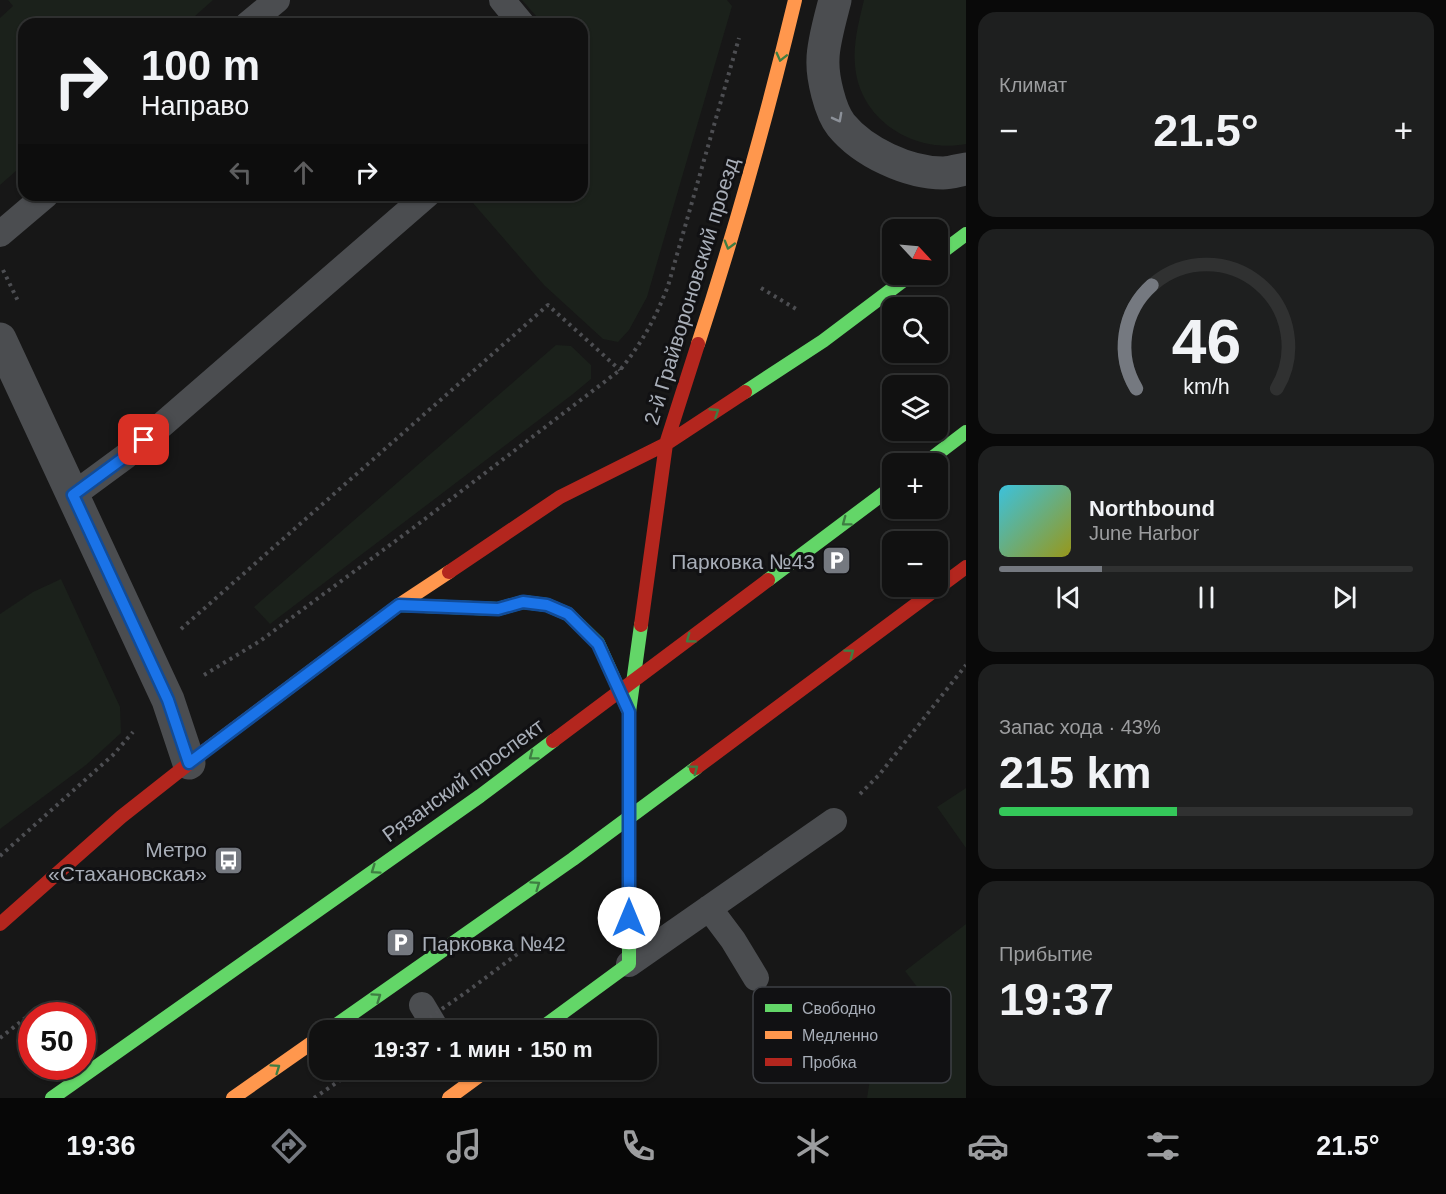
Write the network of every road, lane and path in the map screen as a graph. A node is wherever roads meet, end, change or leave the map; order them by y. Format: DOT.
graph roads {
  1 [pos="276,0"];
  2 [pos="502,0"];
  3 [pos="795,0"];
  4 [pos="835,0"];
  5 [pos="255,18"];
  6 [pos="517,18"];
  7 [pos="740,34"];
  8 [pos="966,169"];
  9 [pos="39,201"];
  10 [pos="420,201"];
  11 [pos="0,234"];
  12 [pos="966,234"];
  13 [pos="948,248"];
  14 [pos="897,285"];
  15 [pos="759,287"];
  16 [pos="806,314"];
  17 [pos="0,339"];
  18 [pos="620,370"];
  19 [pos="966,432"];
  20 [pos="666,444"];
  21 [pos="938,453"];
  22 [pos="882,494"];
  23 [pos="73,495"];
  24 [pos="966,567"];
  25 [pos="399,605"];
  26 [pos="181,630"];
  27 [pos="966,665"];
  28 [pos="198,679"];
  29 [pos="629,712"];
  30 [pos="140,724"];
  31 [pos="189,763"];
  32 [pos="834,821"];
  33 [pos="0,856"];
  34 [pos="709,908"];
  35 [pos="0,924"];
  36 [pos="629,964"];
  37 [pos="756,978"];
  38 [pos="422,1005"];
  39 [pos="343,1020"];
  40 [pos="431,1020"];
  41 [pos="553,1020"];
  42 [pos="18,1024"];
  43 [pos="0,1038"];
  44 [pos="309,1045"];
  45 [pos="341,1080"];
  46 [pos="52,1098"];
  47 [pos="233,1098"];
  48 [pos="315,1098"];
  1 -- 5 [label="lane"];
  2 -- 6 [label="lane"];
  3 -- 20 [label="main road, 2-й Грайвороновский проезд, one-way"];
  4 -- 8 [label="street, one-way"];
  7 -- 18 [label="path"];
  9 -- 11 [label="lane"];
  10 -- 23 [label="lane"];
  12 -- 13 [label="main road"];
  20 -- 14 [label="main road, 2-й Грайвороновский проезд, one-way"];
  15 -- 16 [label="path"];
  17 -- 23 [label="street"];
  18 -- 26 [label="path"];
  18 -- 28 [label="path"];
  19 -- 21 [label="main road"];
  20 -- 25 [label="main road"];
  20 -- 29 [label="main road"];
  22 -- 46 [label="main road, Рязанский проспект, one-way, bridge"];
  23 -- 31 [label="street"];
  39 -- 24 [label="main road, one-way, bridge"];
  25 -- 29 [label="main road"];
  25 -- 31 [label="main road"];
  27 -- 32 [label="path"];
  29 -- 36 [label="main road"];
  30 -- 33 [label="path"];
  31 -- 35 [label="main road"];
  32 -- 34 [label="lane"];
  34 -- 36 [label="lane"];
  34 -- 37 [label="lane"];
  36 -- 41 [label="main road"];
  38 -- 40 [label="lane"];
  42 -- 43 [label="path"];
  47 -- 44 [label="main road, one-way"];
  45 -- 48 [label="path"];
}
